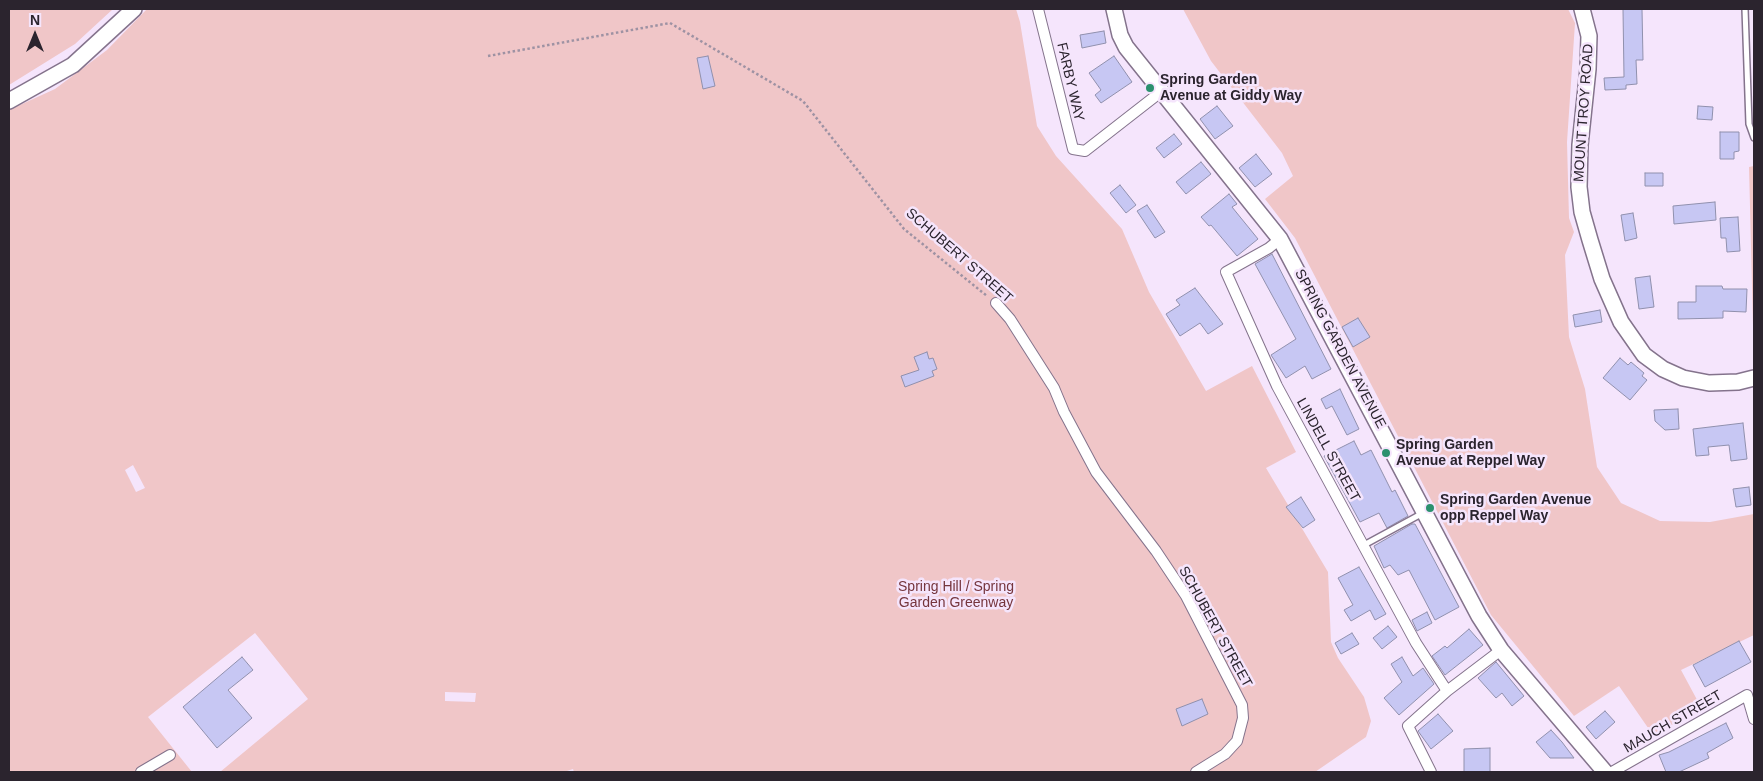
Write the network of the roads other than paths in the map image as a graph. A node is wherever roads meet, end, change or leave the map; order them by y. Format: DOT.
graph roads {
  1 [pos="134,9"];
  2 [pos="1038,9"];
  3 [pos="1114,9"];
  4 [pos="1582,9"];
  5 [pos="1745,9"];
  6 [pos="1162,91"];
  7 [pos="9,101"];
  8 [pos="1754,138"];
  9 [pos="1280,239"];
  10 [pos="996,303"];
  11 [pos="1754,378"];
  12 [pos="1425,512"];
  13 [pos="1364,545"];
  14 [pos="1501,650"];
  15 [pos="1447,691"];
  16 [pos="1754,719"];
  17 [pos="170,755"];
  18 [pos="141,772"];
  19 [pos="1196,772"];
  20 [pos="1430,772"];
  21 [pos="1605,772"];
  22 [pos="1612,772"];
  1 -- 7 [label="street"];
  2 -- 6 [label="street, FARBY WAY"];
  3 -- 6 [label="street, SPRING GARDEN AVENUE"];
  4 -- 11 [label="street, MOUNT TROY ROAD"];
  5 -- 8 [label="lane"];
  6 -- 9 [label="street, SPRING GARDEN AVENUE"];
  9 -- 12 [label="street, SPRING GARDEN AVENUE"];
  9 -- 13 [label="street, LINDELL STREET"];
  10 -- 19 [label="street, SCHUBERT STREET"];
  12 -- 13 [label="lane"];
  12 -- 14 [label="street, SPRING GARDEN AVENUE"];
  13 -- 15 [label="street, LINDELL STREET"];
  14 -- 15 [label="street"];
  14 -- 21 [label="street, SPRING GARDEN AVENUE"];
  15 -- 20 [label="street"];
  16 -- 22 [label="street, MAUCH STREET"];
  17 -- 18 [label="street"];
}
